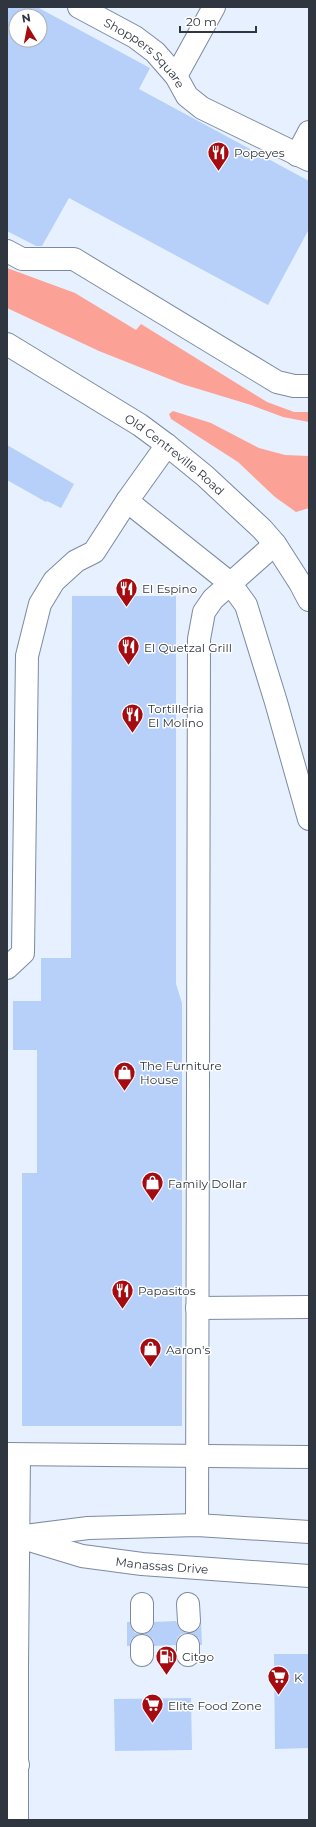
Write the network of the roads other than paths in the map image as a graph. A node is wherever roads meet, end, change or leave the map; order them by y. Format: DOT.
graph roads {
  1 [pos="79,7"];
  2 [pos="214,7"];
  3 [pos="176,76"];
  4 [pos="309,132"];
  5 [pos="303,157"];
  6 [pos="7,250"];
  7 [pos="7,344"];
  8 [pos="309,386"];
  9 [pos="168,445"];
  10 [pos="127,501"];
  11 [pos="275,544"];
  12 [pos="230,584"];
  13 [pos="309,600"];
  14 [pos="309,819"];
  15 [pos="7,968"];
  16 [pos="309,1307"];
  17 [pos="197,1308"];
  18 [pos="13,1454"];
  19 [pos="197,1456"];
  20 [pos="309,1457"];
  21 [pos="197,1525"];
  22 [pos="309,1532"];
  23 [pos="12,1536"];
  24 [pos="309,1576"];
  25 [pos="7,1718"];
  26 [pos="18,1765"];
  27 [pos="18,1820"];
  1 -- 3 [label="street, Shoppers Square"];
  2 -- 3 [label="street"];
  3 -- 5 [label="street, Shoppers Square"];
  4 -- 5 [label="street"];
  6 -- 8 [label="street"];
  7 -- 9 [label="street, Old Centreville Road"];
  9 -- 10 [label="street"];
  9 -- 11 [label="street, Old Centreville Road"];
  10 -- 12 [label="street"];
  10 -- 15 [label="street"];
  11 -- 12 [label="street"];
  11 -- 13 [label="street, Old Centreville Road"];
  12 -- 14 [label="street"];
  12 -- 17 [label="street"];
  16 -- 17 [label="street"];
  17 -- 19 [label="street"];
  18 -- 19 [label="street"];
  18 -- 23 [label="street"];
  19 -- 20 [label="street"];
  19 -- 21 [label="street"];
  21 -- 22 [label="street"];
  21 -- 23 [label="street"];
  23 -- 24 [label="street, Manassas Drive"];
  23 -- 26 [label="street"];
  25 -- 26 [label="street"];
  26 -- 27 [label="street"];
}
